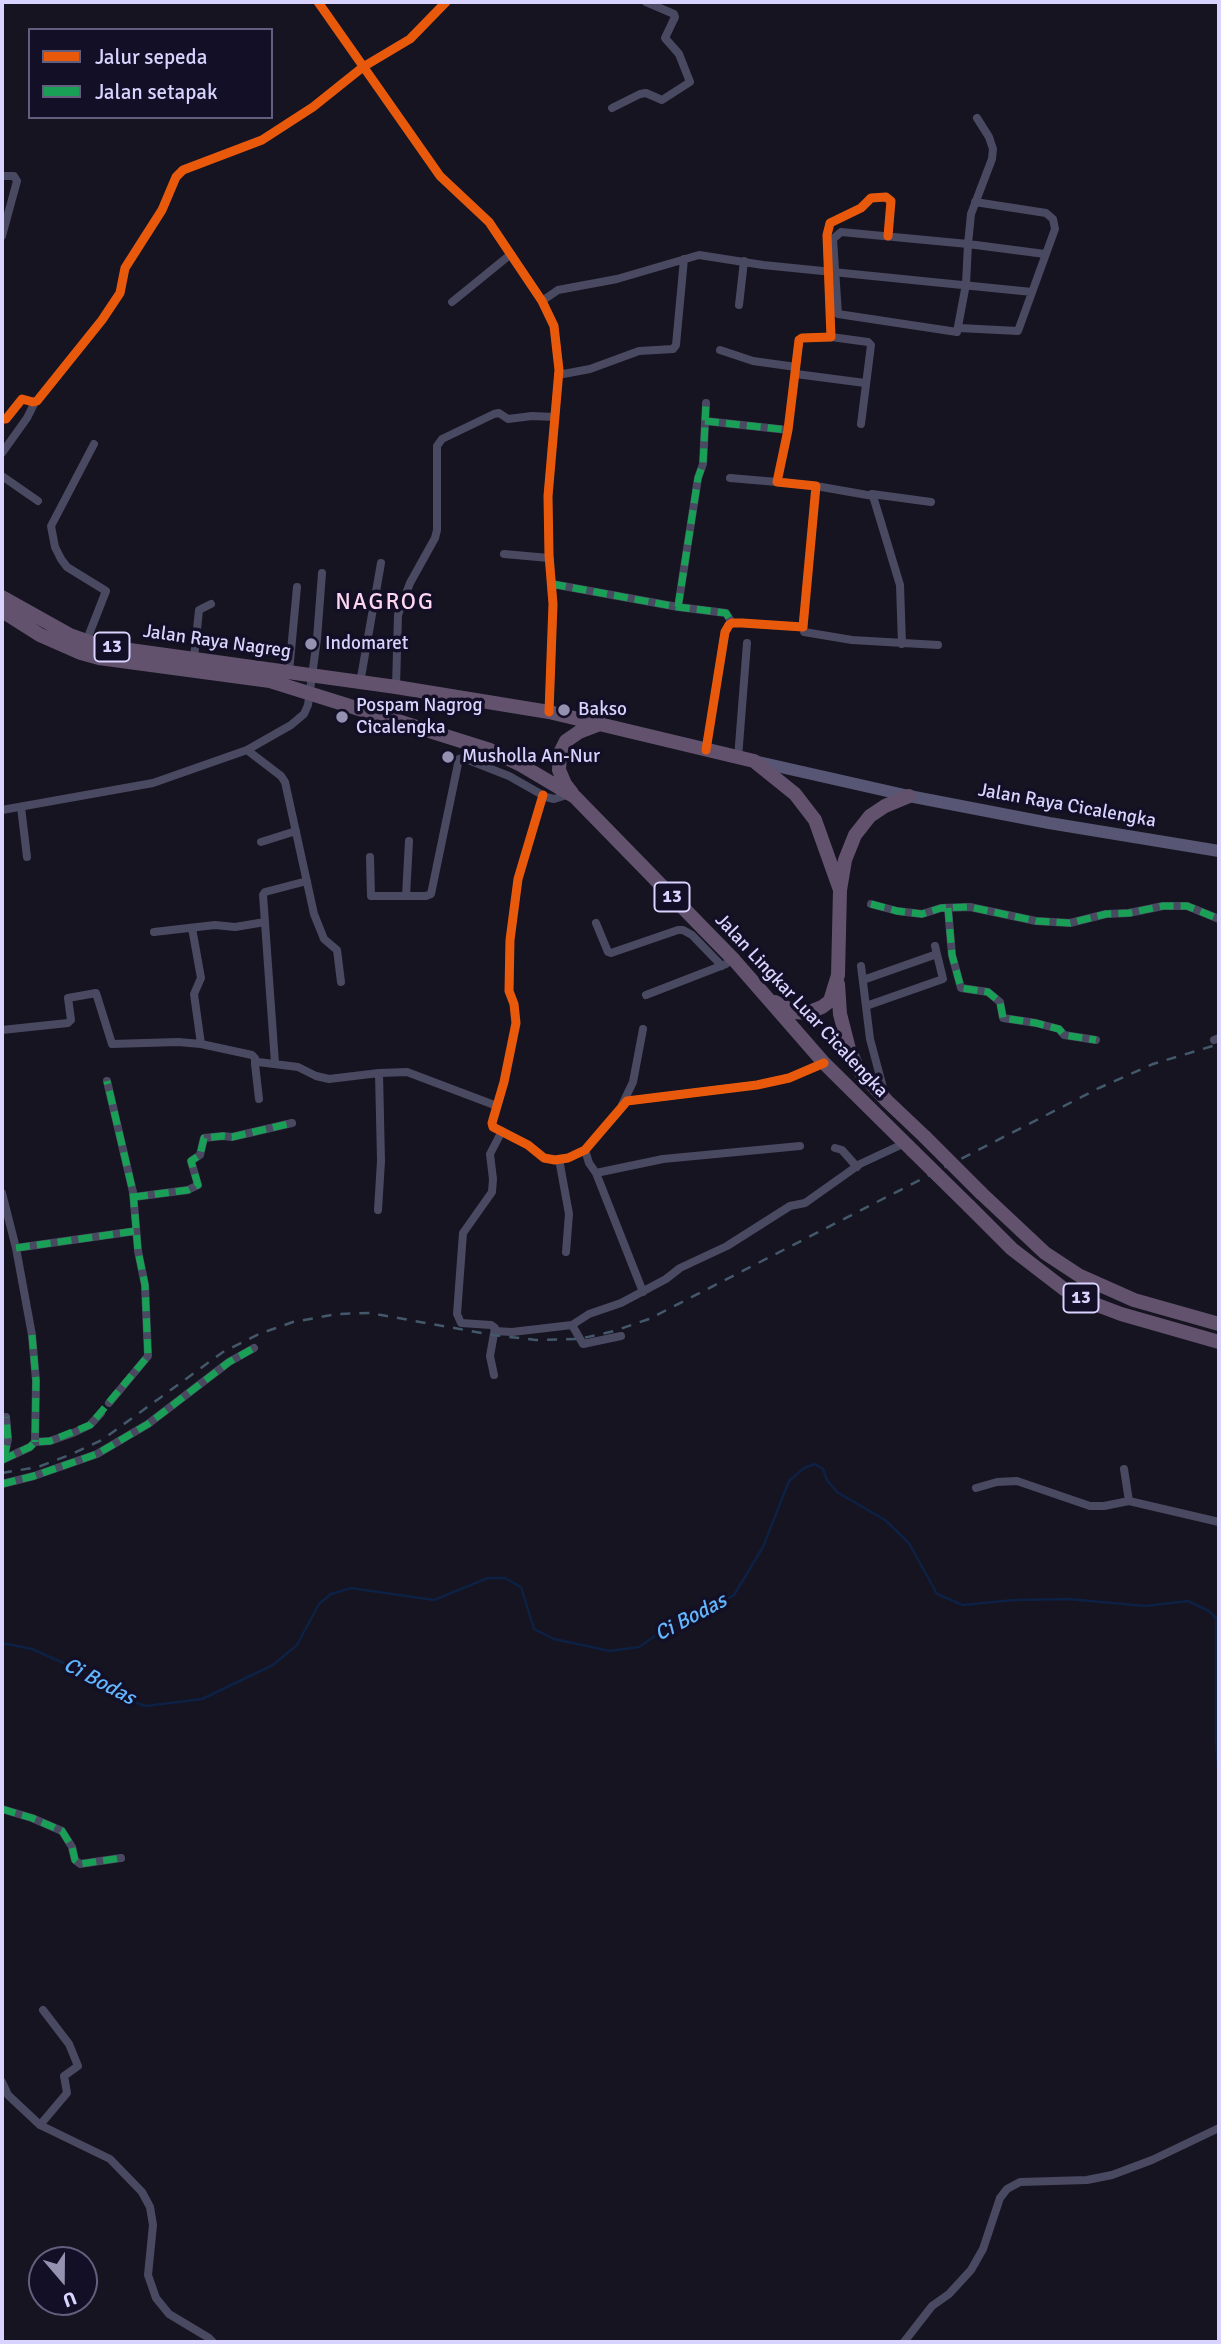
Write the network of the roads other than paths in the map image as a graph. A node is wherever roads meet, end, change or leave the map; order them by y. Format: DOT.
graph roads {
  1 [pos="318,2"];
  2 [pos="446,2"];
  3 [pos="646,2"];
  4 [pos="363,67"];
  5 [pos="612,108"];
  6 [pos="977,118"];
  7 [pos="2,176"];
  8 [pos="975,202"];
  9 [pos="2,236"];
  10 [pos="888,236"];
  11 [pos="968,244"];
  12 [pos="511,254"];
  13 [pos="1045,254"];
  14 [pos="684,259"];
  15 [pos="744,261"];
  16 [pos="832,271"];
  17 [pos="966,284"];
  18 [pos="1032,292"];
  19 [pos="542,301"];
  20 [pos="452,302"];
  21 [pos="739,305"];
  22 [pos="959,328"];
  23 [pos="831,337"];
  24 [pos="720,350"];
  25 [pos="796,370"];
  26 [pos="558,374"];
  27 [pos="865,383"];
  28 [pos="35,402"];
  29 [pos="706,403"];
  30 [pos="555,417"];
  31 [pos="2,419"];
  32 [pos="705,421"];
  33 [pos="861,424"];
  34 [pos="788,430"];
  35 [pos="94,444"];
  36 [pos="2,453"];
  37 [pos="2,477"];
  38 [pos="730,478"];
  39 [pos="777,482"];
  40 [pos="816,486"];
  41 [pos="872,494"];
  42 [pos="38,500"];
  43 [pos="931,502"];
  44 [pos="504,554"];
  45 [pos="549,558"];
  46 [pos="381,563"];
  47 [pos="322,573"];
  48 [pos="552,584"];
  49 [pos="297,587"];
  50 [pos="2,597"];
  51 [pos="211,604"];
  52 [pos="678,607"];
  53 [pos="2,611"];
  54 [pos="732,623"];
  55 [pos="803,627"];
  56 [pos="86,642"];
  57 [pos="747,643"];
  58 [pos="902,644"];
  59 [pos="938,645"];
  60 [pos="194,658"];
  61 [pos="289,672"];
  62 [pos="312,675"];
  63 [pos="360,683"];
  64 [pos="397,687"];
  65 [pos="309,694"];
  66 [pos="549,712"];
  67 [pos="600,724"];
  68 [pos="247,750"];
  69 [pos="706,750"];
  70 [pos="738,758"];
  71 [pos="754,761"];
  72 [pos="543,795"];
  73 [pos="573,795"];
  74 [pos="909,796"];
  75 [pos="21,807"];
  76 [pos="2,810"];
  77 [pos="296,831"];
  78 [pos="409,841"];
  79 [pos="261,842"];
  80 [pos="1219,851"];
  81 [pos="27,857"];
  82 [pos="370,857"];
  83 [pos="307,881"];
  84 [pos="840,890"];
  85 [pos="406,896"];
  86 [pos="871,904"];
  87 [pos="948,908"];
  88 [pos="1219,919"];
  89 [pos="265,922"];
  90 [pos="596,923"];
  91 [pos="192,928"];
  92 [pos="154,932"];
  93 [pos="728,963"];
  94 [pos="862,966"];
  95 [pos="838,975"];
  96 [pos="863,980"];
  97 [pos="341,982"];
  98 [pos="646,995"];
  99 [pos="768,998"];
  100 [pos="866,1006"];
  101 [pos="643,1029"];
  102 [pos="2,1030"];
  103 [pos="1096,1040"];
  104 [pos="201,1044"];
  105 [pos="275,1063"];
  106 [pos="824,1063"];
  107 [pos="256,1065"];
  108 [pos="379,1073"];
  109 [pos="107,1081"];
  110 [pos="259,1099"];
  111 [pos="887,1101"];
  112 [pos="622,1104"];
  113 [pos="497,1107"];
  114 [pos="292,1123"];
  115 [pos="502,1131"];
  116 [pos="800,1146"];
  117 [pos="909,1147"];
  118 [pos="835,1148"];
  119 [pos="585,1150"];
  120 [pos="559,1159"];
  121 [pos="857,1167"];
  122 [pos="596,1173"];
  123 [pos="2,1193"];
  124 [pos="134,1197"];
  125 [pos="378,1210"];
  126 [pos="136,1231"];
  127 [pos="16,1248"];
  128 [pos="566,1252"];
  129 [pos="643,1292"];
  130 [pos="1219,1324"];
  131 [pos="572,1325"];
  132 [pos="495,1331"];
  133 [pos="621,1336"];
  134 [pos="1219,1342"];
  135 [pos="254,1348"];
  136 [pos="494,1375"];
  137 [pos="109,1403"];
  138 [pos="101,1413"];
  139 [pos="6,1417"];
  140 [pos="35,1442"];
  141 [pos="3,1460"];
  142 [pos="1124,1469"];
  143 [pos="2,1484"];
  144 [pos="976,1488"];
  145 [pos="1129,1501"];
  146 [pos="1219,1522"];
  147 [pos="2,1809"];
  148 [pos="121,1858"];
  149 [pos="43,2010"];
  150 [pos="2,2082"];
  151 [pos="40,2124"];
  152 [pos="1219,2128"];
  153 [pos="213,2342"];
  154 [pos="904,2342"];
  1 -- 4 [label="street"];
  2 -- 4 [label="street"];
  3 -- 5 [label="street"];
  4 -- 12 [label="street"];
  4 -- 28 [label="street"];
  6 -- 8 [label="street"];
  7 -- 9 [label="street"];
  8 -- 11 [label="street"];
  8 -- 13 [label="street"];
  10 -- 11 [label="street"];
  10 -- 16 [label="street"];
  10 -- 16 [label="street"];
  11 -- 13 [label="street"];
  11 -- 17 [label="street"];
  12 -- 19 [label="street"];
  12 -- 20 [label="street"];
  13 -- 18 [label="street"];
  14 -- 15 [label="street"];
  14 -- 19 [label="street"];
  14 -- 26 [label="street"];
  15 -- 16 [label="street"];
  15 -- 21 [label="street"];
  16 -- 17 [label="street"];
  16 -- 22 [label="street"];
  16 -- 23 [label="street"];
  17 -- 18 [label="street"];
  17 -- 22 [label="street"];
  18 -- 22 [label="street"];
  19 -- 26 [label="street"];
  23 -- 25 [label="street"];
  23 -- 27 [label="street"];
  24 -- 25 [label="street"];
  25 -- 27 [label="street"];
  25 -- 34 [label="street"];
  26 -- 30 [label="street"];
  27 -- 33 [label="street"];
  28 -- 31 [label="street"];
  28 -- 36 [label="street"];
  29 -- 32 [label="street"];
  30 -- 45 [label="street"];
  30 -- 64 [label="street"];
  32 -- 34 [label="street"];
  32 -- 52 [label="street"];
  34 -- 39 [label="street"];
  35 -- 56 [label="street"];
  37 -- 42 [label="street"];
  38 -- 39 [label="street"];
  39 -- 40 [label="street"];
  40 -- 41 [label="street"];
  40 -- 55 [label="street"];
  41 -- 43 [label="street"];
  41 -- 58 [label="street"];
  44 -- 45 [label="street"];
  45 -- 48 [label="street"];
  46 -- 63 [label="street"];
  47 -- 62 [label="street"];
  48 -- 52 [label="street"];
  48 -- 66 [label="street"];
  49 -- 61 [label="street"];
  50 -- 56 [label="highway, Jalan Raya Nagreg / 13"];
  51 -- 60 [label="street"];
  52 -- 54 [label="street"];
  53 -- 65 [label="highway, Jalan Raya Nagreg / 13"];
  54 -- 55 [label="street"];
  54 -- 69 [label="street"];
  55 -- 58 [label="street"];
  56 -- 60 [label="highway, Jalan Raya Nagreg / 13"];
  57 -- 70 [label="street"];
  58 -- 59 [label="street"];
  60 -- 61 [label="highway, Jalan Raya Nagreg / 13"];
  61 -- 62 [label="highway, Jalan Raya Nagreg / 13"];
  62 -- 63 [label="highway, 13"];
  62 -- 65 [label="street"];
  63 -- 64 [label="highway, 13"];
  64 -- 66 [label="highway, 13"];
  65 -- 68 [label="street"];
  65 -- 73 [label="highway, Jalan Lingkar Luar Cicalengka / 13"];
  66 -- 67 [label="highway, 13"];
  67 -- 69 [label="highway, 13"];
  67 -- 73 [label="highway"];
  68 -- 75 [label="street"];
  68 -- 77 [label="street"];
  69 -- 70 [label="highway, 13"];
  70 -- 71 [label="highway, 13"];
  71 -- 74 [label="main road, Jalan Raya Cicalengka"];
  71 -- 84 [label="highway, 13"];
  72 -- 73 [label="street"];
  72 -- 85 [label="street"];
  72 -- 113 [label="street"];
  73 -- 93 [label="highway, Jalan Lingkar Luar Cicalengka / 13"];
  74 -- 80 [label="main road, Jalan Raya Cicalengka"];
  74 -- 84 [label="highway"];
  75 -- 76 [label="street"];
  75 -- 81 [label="street"];
  77 -- 79 [label="street"];
  77 -- 83 [label="street"];
  78 -- 85 [label="street"];
  82 -- 85 [label="street"];
  83 -- 89 [label="street"];
  83 -- 97 [label="street"];
  84 -- 95 [label="highway, 13"];
  86 -- 87 [label="street"];
  87 -- 88 [label="street"];
  87 -- 103 [label="street"];
  89 -- 91 [label="street"];
  89 -- 105 [label="street"];
  90 -- 93 [label="street"];
  91 -- 92 [label="street"];
  91 -- 104 [label="street"];
  93 -- 98 [label="street"];
  93 -- 99 [label="highway, Jalan Lingkar Luar Cicalengka / 13"];
  94 -- 96 [label="street"];
  95 -- 99 [label="highway"];
  95 -- 111 [label="highway, Jalan Lingkar Luar Cicalengka / 13"];
  96 -- 100 [label="street"];
  96 -- 100 [label="street"];
  99 -- 106 [label="highway, Jalan Lingkar Luar Cicalengka / 13"];
  100 -- 111 [label="street"];
  101 -- 112 [label="street"];
  102 -- 104 [label="street"];
  104 -- 107 [label="street"];
  105 -- 107 [label="street"];
  105 -- 108 [label="street"];
  106 -- 112 [label="street"];
  106 -- 117 [label="highway, Jalan Lingkar Luar Cicalengka / 13"];
  107 -- 110 [label="street"];
  108 -- 113 [label="street"];
  108 -- 125 [label="street"];
  109 -- 124 [label="street"];
  111 -- 130 [label="highway, Jalan Lingkar Luar Cicalengka / 13, bridge"];
  112 -- 119 [label="street"];
  113 -- 115 [label="street"];
  114 -- 124 [label="street"];
  115 -- 120 [label="street"];
  115 -- 132 [label="street"];
  116 -- 122 [label="street"];
  117 -- 121 [label="street"];
  117 -- 134 [label="highway, Jalan Lingkar Luar Cicalengka / 13, bridge"];
  118 -- 121 [label="street"];
  119 -- 120 [label="street"];
  119 -- 122 [label="street"];
  120 -- 128 [label="street"];
  121 -- 129 [label="street"];
  122 -- 129 [label="street"];
  123 -- 127 [label="street"];
  124 -- 126 [label="street"];
  126 -- 127 [label="street"];
  126 -- 137 [label="street"];
  127 -- 140 [label="street"];
  129 -- 131 [label="street"];
  131 -- 132 [label="street"];
  131 -- 133 [label="street"];
  132 -- 136 [label="street"];
  135 -- 143 [label="street"];
  138 -- 140 [label="street"];
  139 -- 141 [label="street"];
  140 -- 141 [label="street"];
  142 -- 145 [label="street"];
  144 -- 145 [label="street"];
  145 -- 146 [label="street"];
  147 -- 148 [label="street"];
  149 -- 151 [label="street"];
  150 -- 151 [label="street"];
  151 -- 153 [label="street"];
  152 -- 154 [label="street"];
}
